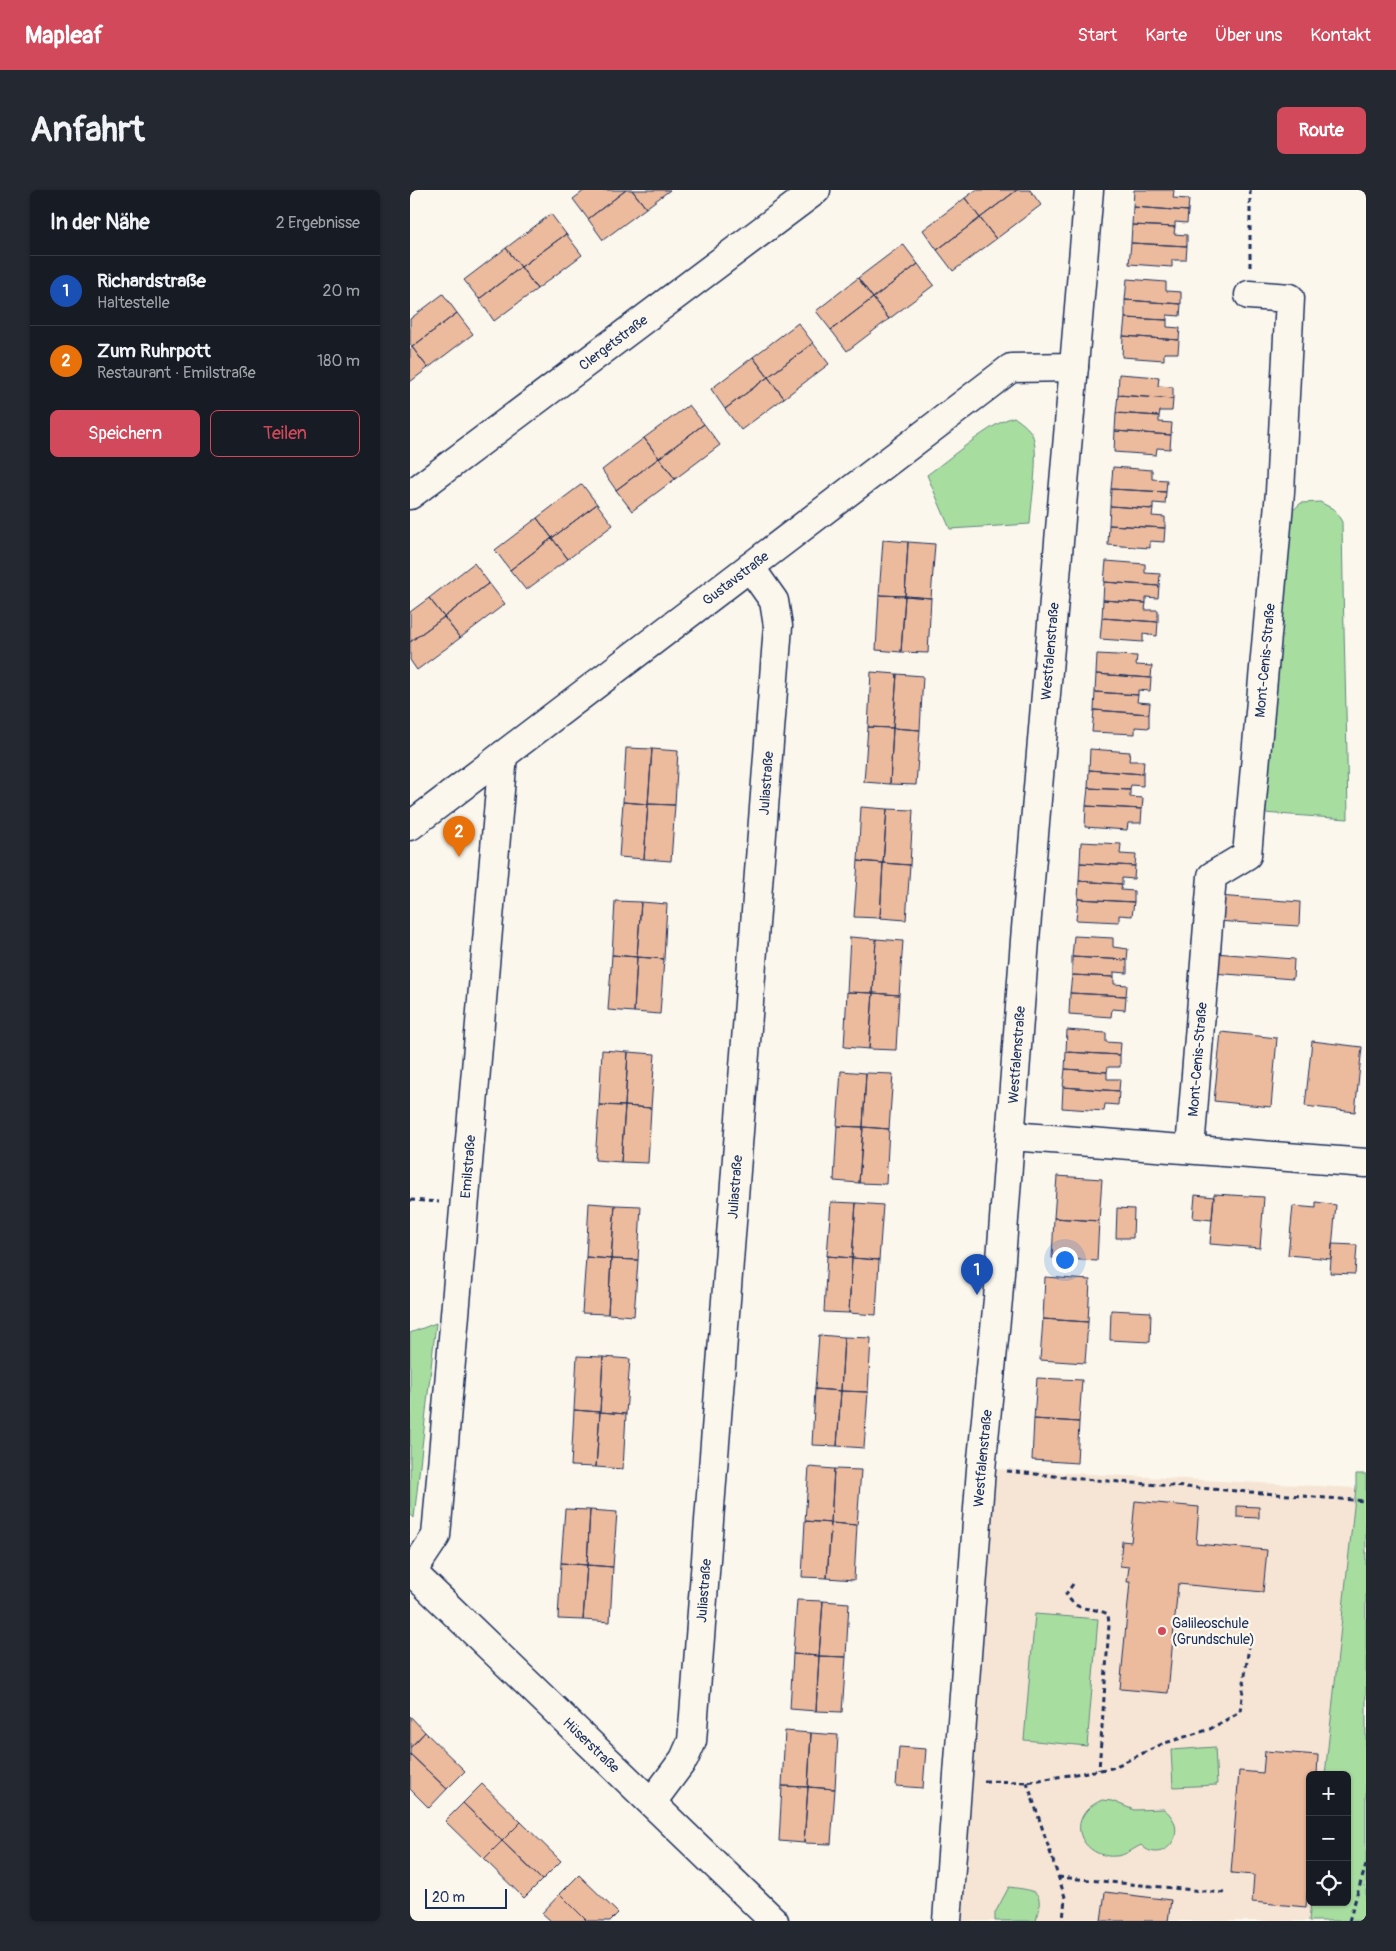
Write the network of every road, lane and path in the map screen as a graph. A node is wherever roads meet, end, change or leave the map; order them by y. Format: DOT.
graph roads {
  1 [pos="816,190"];
  2 [pos="1089,190"];
  3 [pos="1250,190"];
  4 [pos="1250,296"];
  5 [pos="1074,367"];
  6 [pos="410,495"];
  7 [pos="750,567"];
  8 [pos="503,755"];
  9 [pos="410,826"];
  10 [pos="1011,1136"];
  11 [pos="1190,1149"];
  12 [pos="1366,1163"];
  13 [pos="982,1469"];
  14 [pos="1366,1501"];
  15 [pos="411,1571"];
  16 [pos="1073,1584"];
  17 [pos="1249,1646"];
  18 [pos="1099,1770"];
  19 [pos="1027,1782"];
  20 [pos="957,1795"];
  21 [pos="652,1802"];
  22 [pos="1366,1866"];
  23 [pos="1058,1877"];
  24 [pos="1224,1893"];
  25 [pos="774,1921"];
  26 [pos="947,1921"];
  27 [pos="1063,1921"];
  28 [pos="1349,1921"];
  1 -- 6 [label="street, Clergetstraße"];
  2 -- 5 [label="street, Westfalenstraße"];
  3 -- 4 [label="path"];
  4 -- 11 [label="street, Mont-Cenis-Straße"];
  5 -- 7 [label="street, Gustavstraße"];
  5 -- 10 [label="street, Westfalenstraße"];
  7 -- 8 [label="street, Gustavstraße"];
  7 -- 21 [label="street, Juliastraße"];
  8 -- 9 [label="street, Gustavstraße"];
  8 -- 15 [label="street, Emilstraße"];
  10 -- 11 [label="street"];
  10 -- 13 [label="street, Westfalenstraße"];
  11 -- 12 [label="street"];
  13 -- 14 [label="path"];
  13 -- 20 [label="street, Westfalenstraße"];
  15 -- 21 [label="street, Hüserstraße"];
  16 -- 18 [label="path"];
  17 -- 18 [label="path"];
  18 -- 19 [label="path"];
  19 -- 20 [label="path"];
  19 -- 23 [label="path"];
  20 -- 26 [label="street, Westfalenstraße"];
  21 -- 25 [label="street, Hüserstraße"];
  22 -- 28 [label="path"];
  23 -- 24 [label="path"];
  23 -- 27 [label="path"];
}
